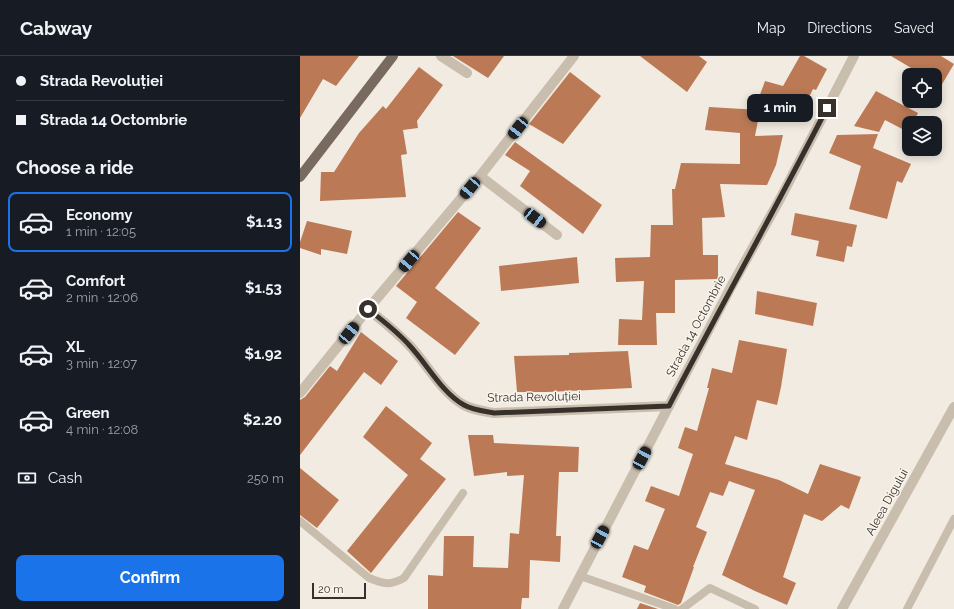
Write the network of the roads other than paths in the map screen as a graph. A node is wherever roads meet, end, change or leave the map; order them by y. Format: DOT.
graph roads {
  1 [pos="393,56"];
  2 [pos="441,56"];
  3 [pos="574,56"];
  4 [pos="854,56"];
  5 [pos="467,73"];
  6 [pos="480,176"];
  7 [pos="300,177"];
  8 [pos="557,235"];
  9 [pos="368,309"];
  10 [pos="300,393"];
  11 [pos="669,406"];
  12 [pos="954,407"];
  13 [pos="463,492"];
  14 [pos="954,519"];
  15 [pos="300,521"];
  16 [pos="580,576"];
  17 [pos="563,609"];
  18 [pos="675,609"];
  19 [pos="682,609"];
  20 [pos="755,609"];
  21 [pos="842,609"];
  22 [pos="907,609"];
  1 -- 7 [label="main road"];
  2 -- 5 [label="street"];
  3 -- 6 [label="street"];
  4 -- 11 [label="street, Strada 14 Octombrie"];
  6 -- 8 [label="street"];
  6 -- 9 [label="street"];
  9 -- 10 [label="street"];
  9 -- 11 [label="street, Strada Revoluției"];
  11 -- 16 [label="street, Strada 14 Octombrie"];
  12 -- 21 [label="street, Aleea Digului"];
  13 -- 15 [label="lane"];
  14 -- 22 [label="lane"];
  16 -- 17 [label="street, Strada 14 Octombrie"];
  16 -- 18 [label="lane"];
  19 -- 20 [label="lane"];
}
